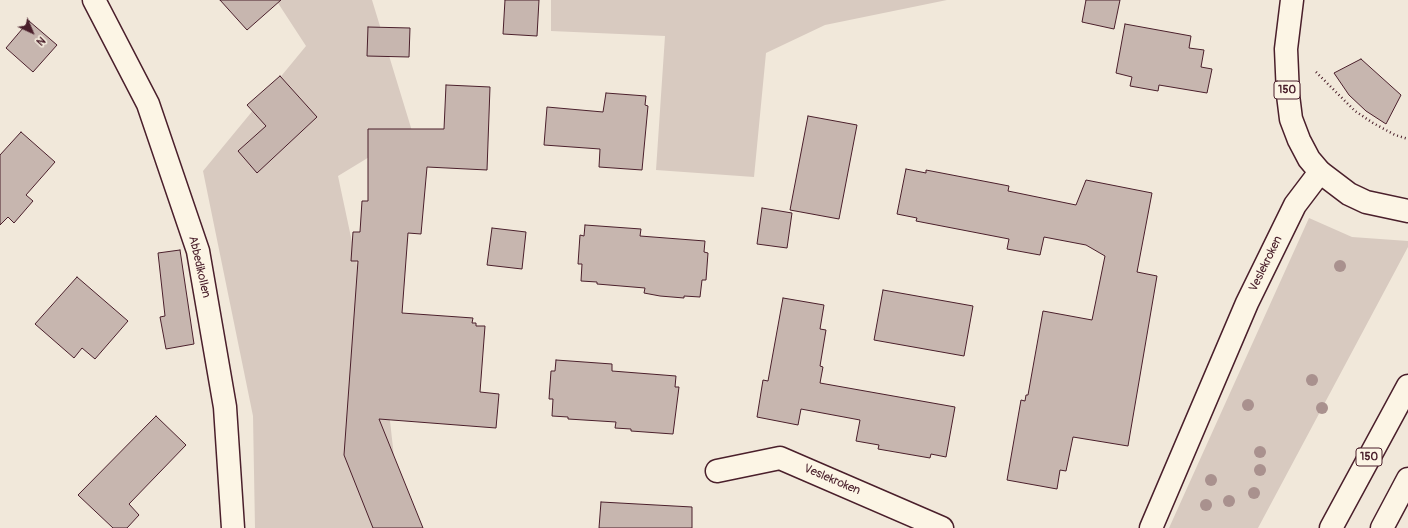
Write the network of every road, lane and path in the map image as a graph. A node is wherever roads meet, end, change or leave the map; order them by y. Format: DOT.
graph roads {
  1 [pos="94,0"];
  2 [pos="1292,0"];
  3 [pos="1312,67"];
  4 [pos="1408,139"];
  5 [pos="1320,172"];
  6 [pos="1408,211"];
  7 [pos="1408,386"];
  8 [pos="717,471"];
  9 [pos="1408,479"];
  10 [pos="233,528"];
  11 [pos="942,528"];
  12 [pos="1151,528"];
  13 [pos="1330,528"];
  14 [pos="1382,528"];
  1 -- 10 [label="main road, Abbedikollen"];
  2 -- 5 [label="main road, 150"];
  3 -- 4 [label="path"];
  5 -- 6 [label="main road, 150"];
  5 -- 12 [label="main road, Veslekroken"];
  7 -- 13 [label="main road, 150"];
  8 -- 11 [label="main road, Veslekroken"];
  9 -- 14 [label="main road"];
}
